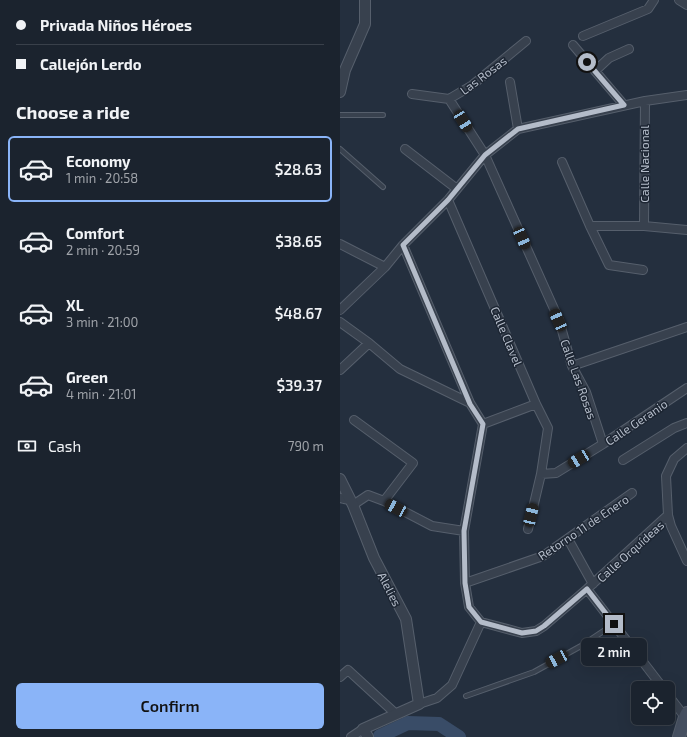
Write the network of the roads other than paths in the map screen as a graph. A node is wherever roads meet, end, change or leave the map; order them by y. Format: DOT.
graph roads {
  1 [pos="365,0"];
  2 [pos="654,0"];
  3 [pos="679,0"];
  4 [pos="687,5"];
  5 [pos="583,36"];
  6 [pos="526,40"];
  7 [pos="573,45"];
  8 [pos="629,49"];
  9 [pos="342,69"];
  10 [pos="595,71"];
  11 [pos="510,82"];
  12 [pos="340,92"];
  13 [pos="412,94"];
  14 [pos="687,96"];
  15 [pos="449,99"];
  16 [pos="645,101"];
  17 [pos="624,105"];
  18 [pos="340,115"];
  19 [pos="383,115"];
  20 [pos="518,129"];
  21 [pos="340,149"];
  22 [pos="406,149"];
  23 [pos="485,155"];
  24 [pos="562,162"];
  25 [pos="383,187"];
  26 [pos="457,189"];
  27 [pos="448,200"];
  28 [pos="590,226"];
  29 [pos="644,226"];
  30 [pos="687,230"];
  31 [pos="340,244"];
  32 [pos="403,245"];
  33 [pos="385,267"];
  34 [pos="643,270"];
  35 [pos="340,310"];
  36 [pos="340,324"];
  37 [pos="687,327"];
  38 [pos="368,343"];
  39 [pos="572,366"];
  40 [pos="340,370"];
  41 [pos="687,388"];
  42 [pos="470,404"];
  43 [pos="536,404"];
  44 [pos="354,420"];
  45 [pos="687,423"];
  46 [pos="483,424"];
  47 [pos="603,444"];
  48 [pos="687,448"];
  49 [pos="623,460"];
  50 [pos="541,474"];
  51 [pos="340,479"];
  52 [pos="632,493"];
  53 [pos="348,501"];
  54 [pos="384,501"];
  55 [pos="668,515"];
  56 [pos="528,529"];
  57 [pos="464,531"];
  58 [pos="568,539"];
  59 [pos="687,561"];
  60 [pos="465,583"];
  61 [pos="590,587"];
  62 [pos="481,622"];
  63 [pos="614,624"];
  64 [pos="340,677"];
  65 [pos="657,681"];
  66 [pos="466,696"];
  67 [pos="675,703"];
  68 [pos="418,704"];
  69 [pos="396,714"];
  70 [pos="686,715"];
  71 [pos="366,733"];
  72 [pos="351,737"];
  73 [pos="680,737"];
  1 -- 9 [label="street"];
  2 -- 5 [label="street"];
  3 -- 4 [label="street"];
  6 -- 15 [label="street, Las Rosas"];
  7 -- 10 [label="street"];
  8 -- 10 [label="street"];
  9 -- 12 [label="street"];
  10 -- 17 [label="street"];
  11 -- 20 [label="street"];
  13 -- 15 [label="street, Las Rosas"];
  14 -- 16 [label="street"];
  15 -- 23 [label="street, Calle Las Rosas"];
  16 -- 17 [label="street"];
  16 -- 29 [label="street, Calle Nacional"];
  17 -- 20 [label="street"];
  18 -- 19 [label="lane"];
  20 -- 23 [label="street"];
  21 -- 25 [label="lane"];
  22 -- 26 [label="street"];
  23 -- 26 [label="street"];
  23 -- 39 [label="street, Calle Las Rosas"];
  24 -- 28 [label="street"];
  26 -- 27 [label="street"];
  27 -- 32 [label="street"];
  27 -- 43 [label="street, Calle Clavel"];
  28 -- 29 [label="street"];
  28 -- 34 [label="street"];
  29 -- 30 [label="street"];
  31 -- 33 [label="street"];
  32 -- 33 [label="street"];
  32 -- 42 [label="street"];
  33 -- 35 [label="street"];
  36 -- 38 [label="street"];
  37 -- 39 [label="street"];
  38 -- 40 [label="street"];
  38 -- 42 [label="street"];
  39 -- 47 [label="street, Calle Las Rosas"];
  41 -- 47 [label="street, Calle Geranio"];
  42 -- 46 [label="street"];
  43 -- 46 [label="street"];
  43 -- 50 [label="street, Calle Clavel"];
  44 -- 54 [label="street"];
  45 -- 49 [label="street"];
  46 -- 57 [label="street"];
  47 -- 50 [label="street, Calle Geranio"];
  48 -- 55 [label="street"];
  50 -- 56 [label="street, Calle Clavel"];
  51 -- 53 [label="street, Alelies"];
  52 -- 58 [label="street, Retorno 11 de Enero"];
  53 -- 54 [label="street"];
  53 -- 68 [label="street, Alelies"];
  54 -- 57 [label="street"];
  55 -- 59 [label="street"];
  55 -- 61 [label="street, Calle Orquídeas"];
  57 -- 60 [label="street"];
  58 -- 60 [label="street, Retorno 11 de Enero"];
  58 -- 61 [label="street"];
  60 -- 62 [label="street"];
  61 -- 62 [label="street, Calle Orquídeas"];
  61 -- 63 [label="street"];
  62 -- 68 [label="street"];
  63 -- 65 [label="street"];
  63 -- 66 [label="lane"];
  64 -- 69 [label="street"];
  67 -- 70 [label="street"];
  68 -- 69 [label="street"];
  69 -- 71 [label="street"];
  70 -- 73 [label="main road"];
  71 -- 72 [label="street"];
}
